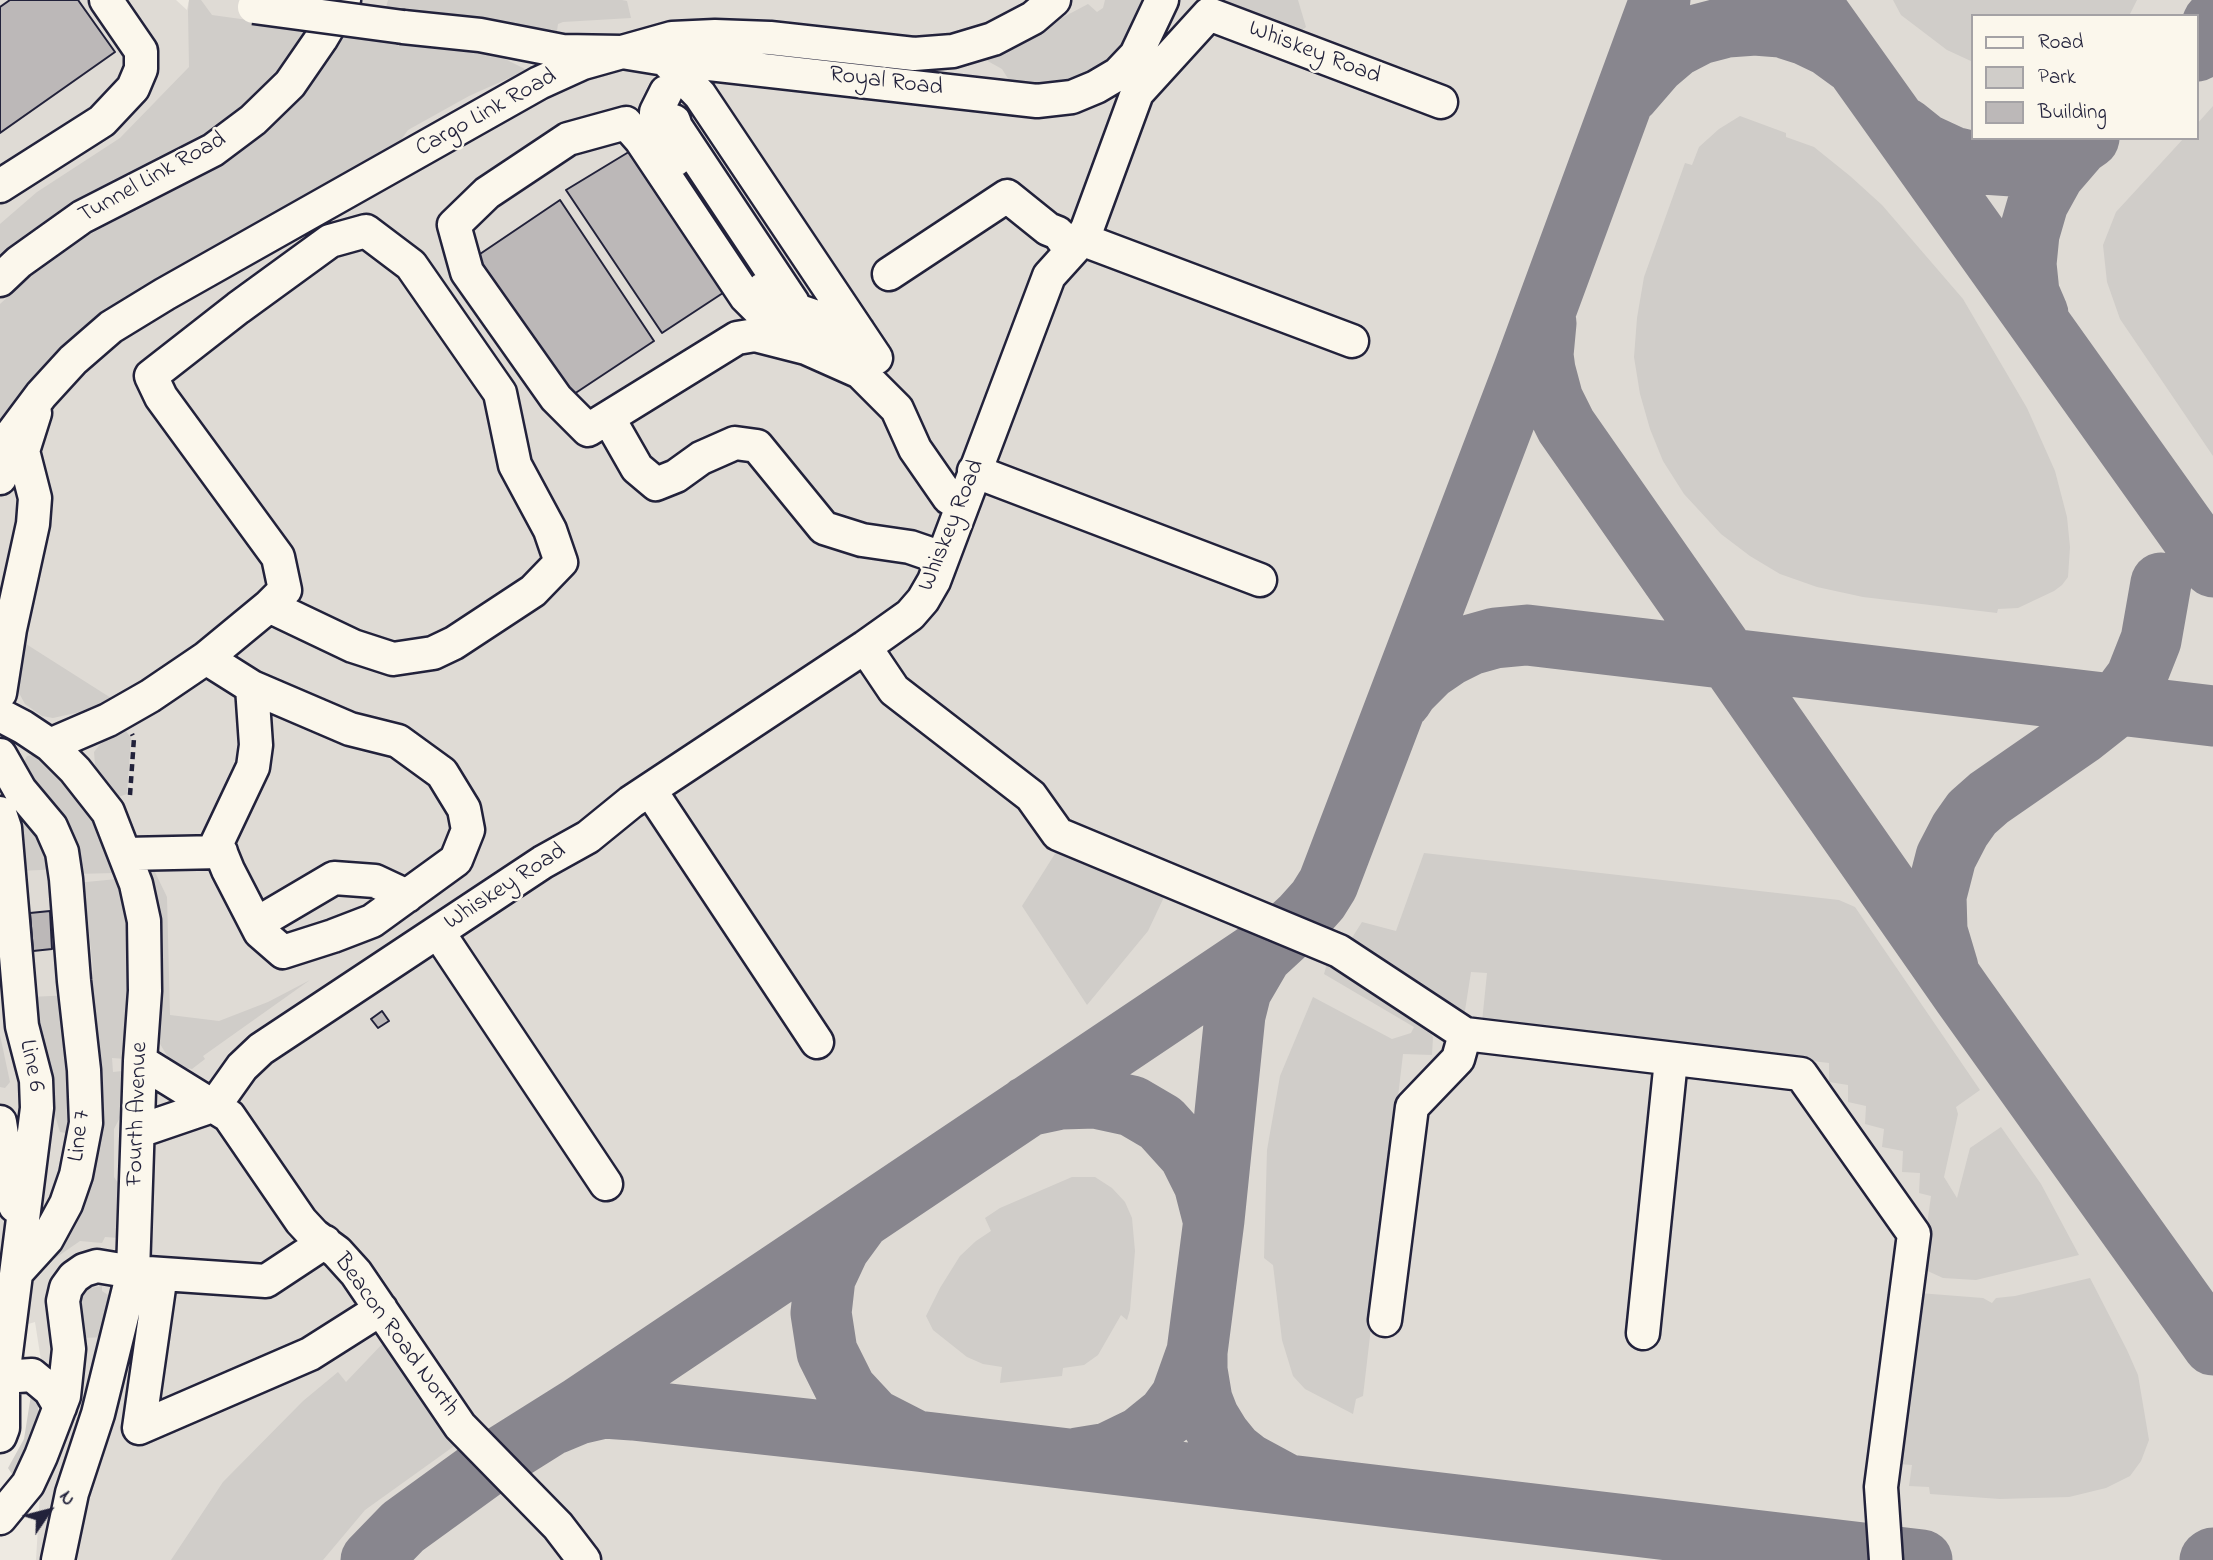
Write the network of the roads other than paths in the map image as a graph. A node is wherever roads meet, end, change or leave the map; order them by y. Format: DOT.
graph roads {
  1 [pos="106,0"];
  2 [pos="344,0"];
  3 [pos="1054,0"];
  4 [pos="1163,1"];
  5 [pos="246,3"];
  6 [pos="669,48"];
  7 [pos="622,52"];
  8 [pos="1441,102"];
  9 [pos="0,186"];
  10 [pos="1076,245"];
  11 [pos="889,274"];
  12 [pos="0,280"];
  13 [pos="1352,341"];
  14 [pos="866,343"];
  15 [pos="41,395"];
  16 [pos="609,419"];
  17 [pos="4,444"];
  18 [pos="915,449"];
  19 [pos="974,471"];
  20 [pos="0,478"];
  21 [pos="962,503"];
  22 [pos="942,558"];
  23 [pos="1260,580"];
  24 [pos="269,606"];
  25 [pos="865,647"];
  26 [pos="206,658"];
  27 [pos="252,687"];
  28 [pos="0,693"];
  29 [pos="0,715"];
  30 [pos="50,746"];
  31 [pos="0,755"];
  32 [pos="650,790"];
  33 [pos="0,813"];
  34 [pos="221,852"];
  35 [pos="125,854"];
  36 [pos="407,896"];
  37 [pos="256,924"];
  38 [pos="438,932"];
  39 [pos="0,1023"];
  40 [pos="1465,1034"];
  41 [pos="817,1042"];
  42 [pos="1671,1060"];
  43 [pos="140,1061"];
  44 [pos="215,1105"];
  45 [pos="0,1122"];
  46 [pos="139,1131"];
  47 [pos="31,1147"];
  48 [pos="606,1184"];
  49 [pos="23,1227"];
  50 [pos="325,1242"];
  51 [pos="17,1272"];
  52 [pos="147,1273"];
  53 [pos="381,1309"];
  54 [pos="1385,1320"];
  55 [pos="1643,1333"];
  56 [pos="2,1374"];
  57 [pos="60,1407"];
  58 [pos="0,1436"];
  59 [pos="0,1518"];
  60 [pos="58,1560"];
  61 [pos="584,1560"];
  62 [pos="1886,1560"];
  1 -- 9 [label="lane"];
  2 -- 12 [label="lane, Tunnel Link Road"];
  3 -- 6 [label="lane"];
  4 -- 6 [label="lane, Royal Road"];
  5 -- 7 [label="lane, Royal Road, bridge"];
  6 -- 7 [label="lane, Royal Road"];
  6 -- 14 [label="lane"];
  6 -- 14 [label="lane"];
  7 -- 15 [label="lane, Cargo Link Road"];
  8 -- 10 [label="lane, Whiskey Road"];
  10 -- 11 [label="lane"];
  10 -- 13 [label="lane"];
  10 -- 19 [label="lane, Whiskey Road"];
  14 -- 16 [label="lane"];
  14 -- 18 [label="lane"];
  15 -- 17 [label="lane, Cargo Link Road"];
  15 -- 28 [label="lane"];
  16 -- 18 [label="lane"];
  16 -- 22 [label="lane"];
  17 -- 20 [label="lane"];
  18 -- 21 [label="lane"];
  19 -- 21 [label="lane, Whiskey Road"];
  19 -- 23 [label="lane"];
  21 -- 22 [label="lane, Whiskey Road"];
  22 -- 25 [label="lane, Whiskey Road"];
  24 -- 24 [label="lane"];
  24 -- 26 [label="lane"];
  25 -- 32 [label="lane, Whiskey Road"];
  25 -- 40 [label="lane"];
  26 -- 27 [label="lane"];
  26 -- 30 [label="lane"];
  27 -- 34 [label="lane"];
  27 -- 36 [label="lane"];
  29 -- 30 [label="lane, Fourth Avenue"];
  30 -- 35 [label="lane, Fourth Avenue"];
  31 -- 51 [label="lane, Line 7"];
  32 -- 38 [label="lane, Whiskey Road"];
  32 -- 41 [label="lane"];
  33 -- 47 [label="lane, Line 6"];
  34 -- 35 [label="lane"];
  34 -- 37 [label="lane"];
  35 -- 43 [label="lane, Fourth Avenue"];
  36 -- 37 [label="lane"];
  36 -- 37 [label="lane"];
  38 -- 44 [label="lane, Whiskey Road"];
  38 -- 48 [label="lane"];
  39 -- 47 [label="lane"];
  40 -- 42 [label="lane"];
  40 -- 54 [label="lane"];
  42 -- 55 [label="lane"];
  42 -- 62 [label="lane"];
  43 -- 44 [label="lane, Beacon Road North"];
  43 -- 46 [label="lane, Fourth Avenue"];
  44 -- 46 [label="lane"];
  44 -- 50 [label="lane, Beacon Road North"];
  45 -- 49 [label="lane"];
  46 -- 52 [label="lane, Fourth Avenue"];
  47 -- 49 [label="lane"];
  49 -- 51 [label="lane"];
  50 -- 52 [label="lane"];
  50 -- 53 [label="lane, Beacon Road North"];
  51 -- 56 [label="lane"];
  52 -- 53 [label="lane"];
  52 -- 57 [label="lane"];
  52 -- 60 [label="lane, Fourth Avenue"];
  53 -- 61 [label="lane, Beacon Road North"];
  56 -- 57 [label="lane"];
  56 -- 58 [label="lane"];
  57 -- 59 [label="lane"];
}
